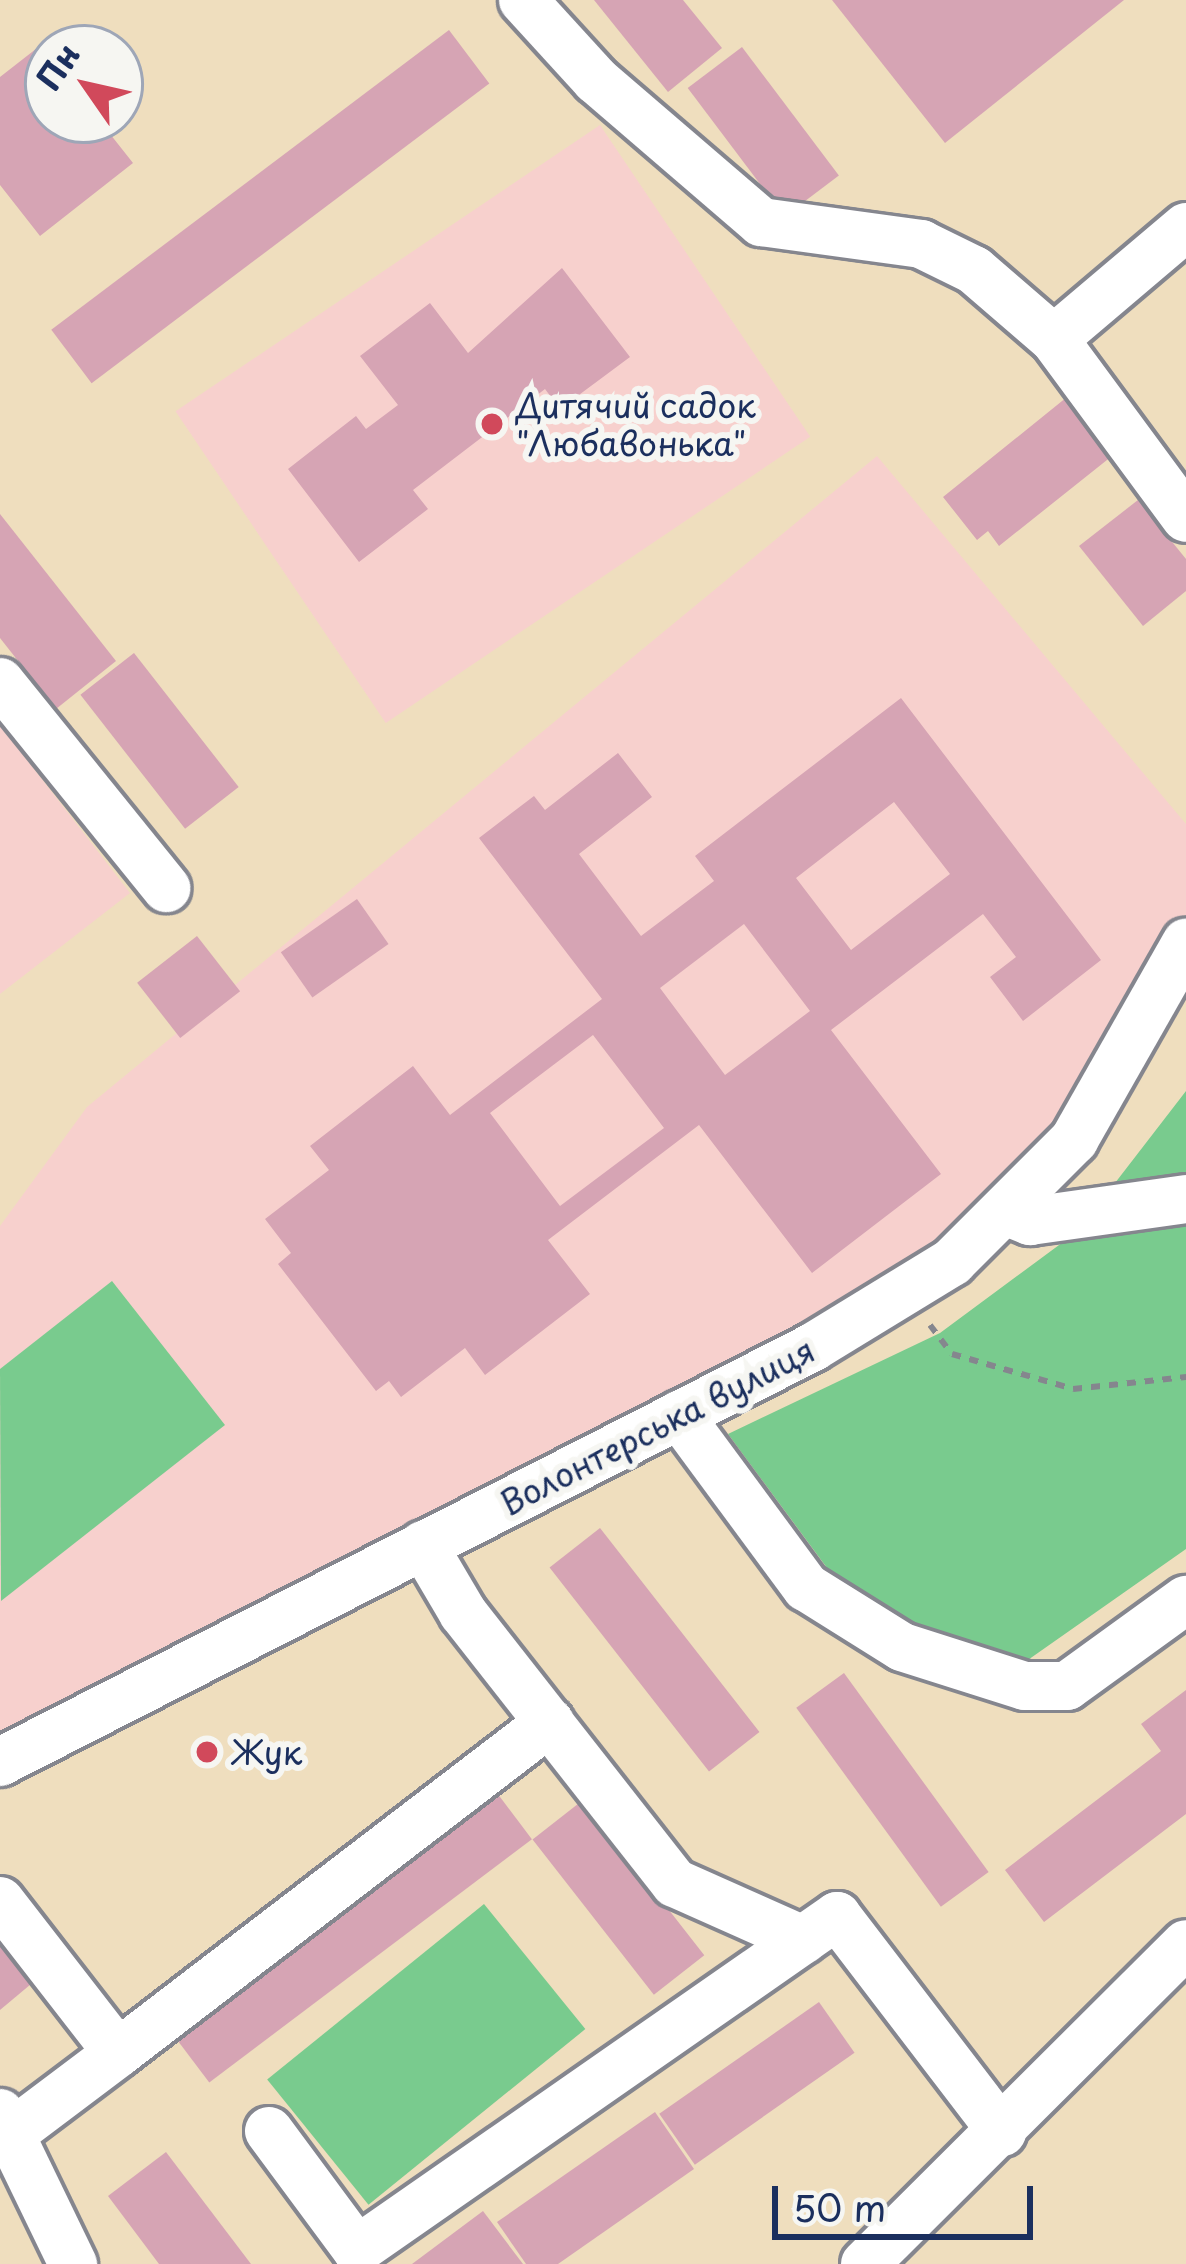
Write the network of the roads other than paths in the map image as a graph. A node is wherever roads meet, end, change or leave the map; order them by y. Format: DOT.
graph roads {
  1 [pos="523,0"];
  2 [pos="1186,226"];
  3 [pos="1054,339"];
  4 [pos="1186,518"];
  5 [pos="0,682"];
  6 [pos="166,888"];
  7 [pos="1186,943"];
  8 [pos="1186,1199"];
  9 [pos="1010,1213"];
  10 [pos="679,1415"];
  11 [pos="423,1545"];
  12 [pos="1186,1600"];
  13 [pos="550,1722"];
  14 [pos="0,1762"];
  15 [pos="0,1901"];
  16 [pos="803,1940"];
  17 [pos="1186,1944"];
  18 [pos="118,2053"];
  19 [pos="6,2123"];
  20 [pos="268,2131"];
  21 [pos="1002,2132"];
  22 [pos="73,2264"];
  23 [pos="865,2264"];
  1 -- 3 [label="street"];
  2 -- 3 [label="street"];
  3 -- 4 [label="street"];
  5 -- 6 [label="street"];
  7 -- 9 [label="street, Волонтерська вулиця"];
  8 -- 9 [label="street"];
  9 -- 10 [label="street, Волонтерська вулиця"];
  10 -- 11 [label="street, Волонтерська вулиця"];
  10 -- 12 [label="street"];
  11 -- 13 [label="street"];
  11 -- 14 [label="street, Волонтерська вулиця"];
  13 -- 16 [label="street"];
  13 -- 18 [label="street"];
  15 -- 18 [label="street"];
  16 -- 20 [label="street"];
  16 -- 21 [label="street"];
  17 -- 21 [label="street"];
  18 -- 19 [label="street"];
  19 -- 22 [label="street"];
  21 -- 23 [label="street"];
}
